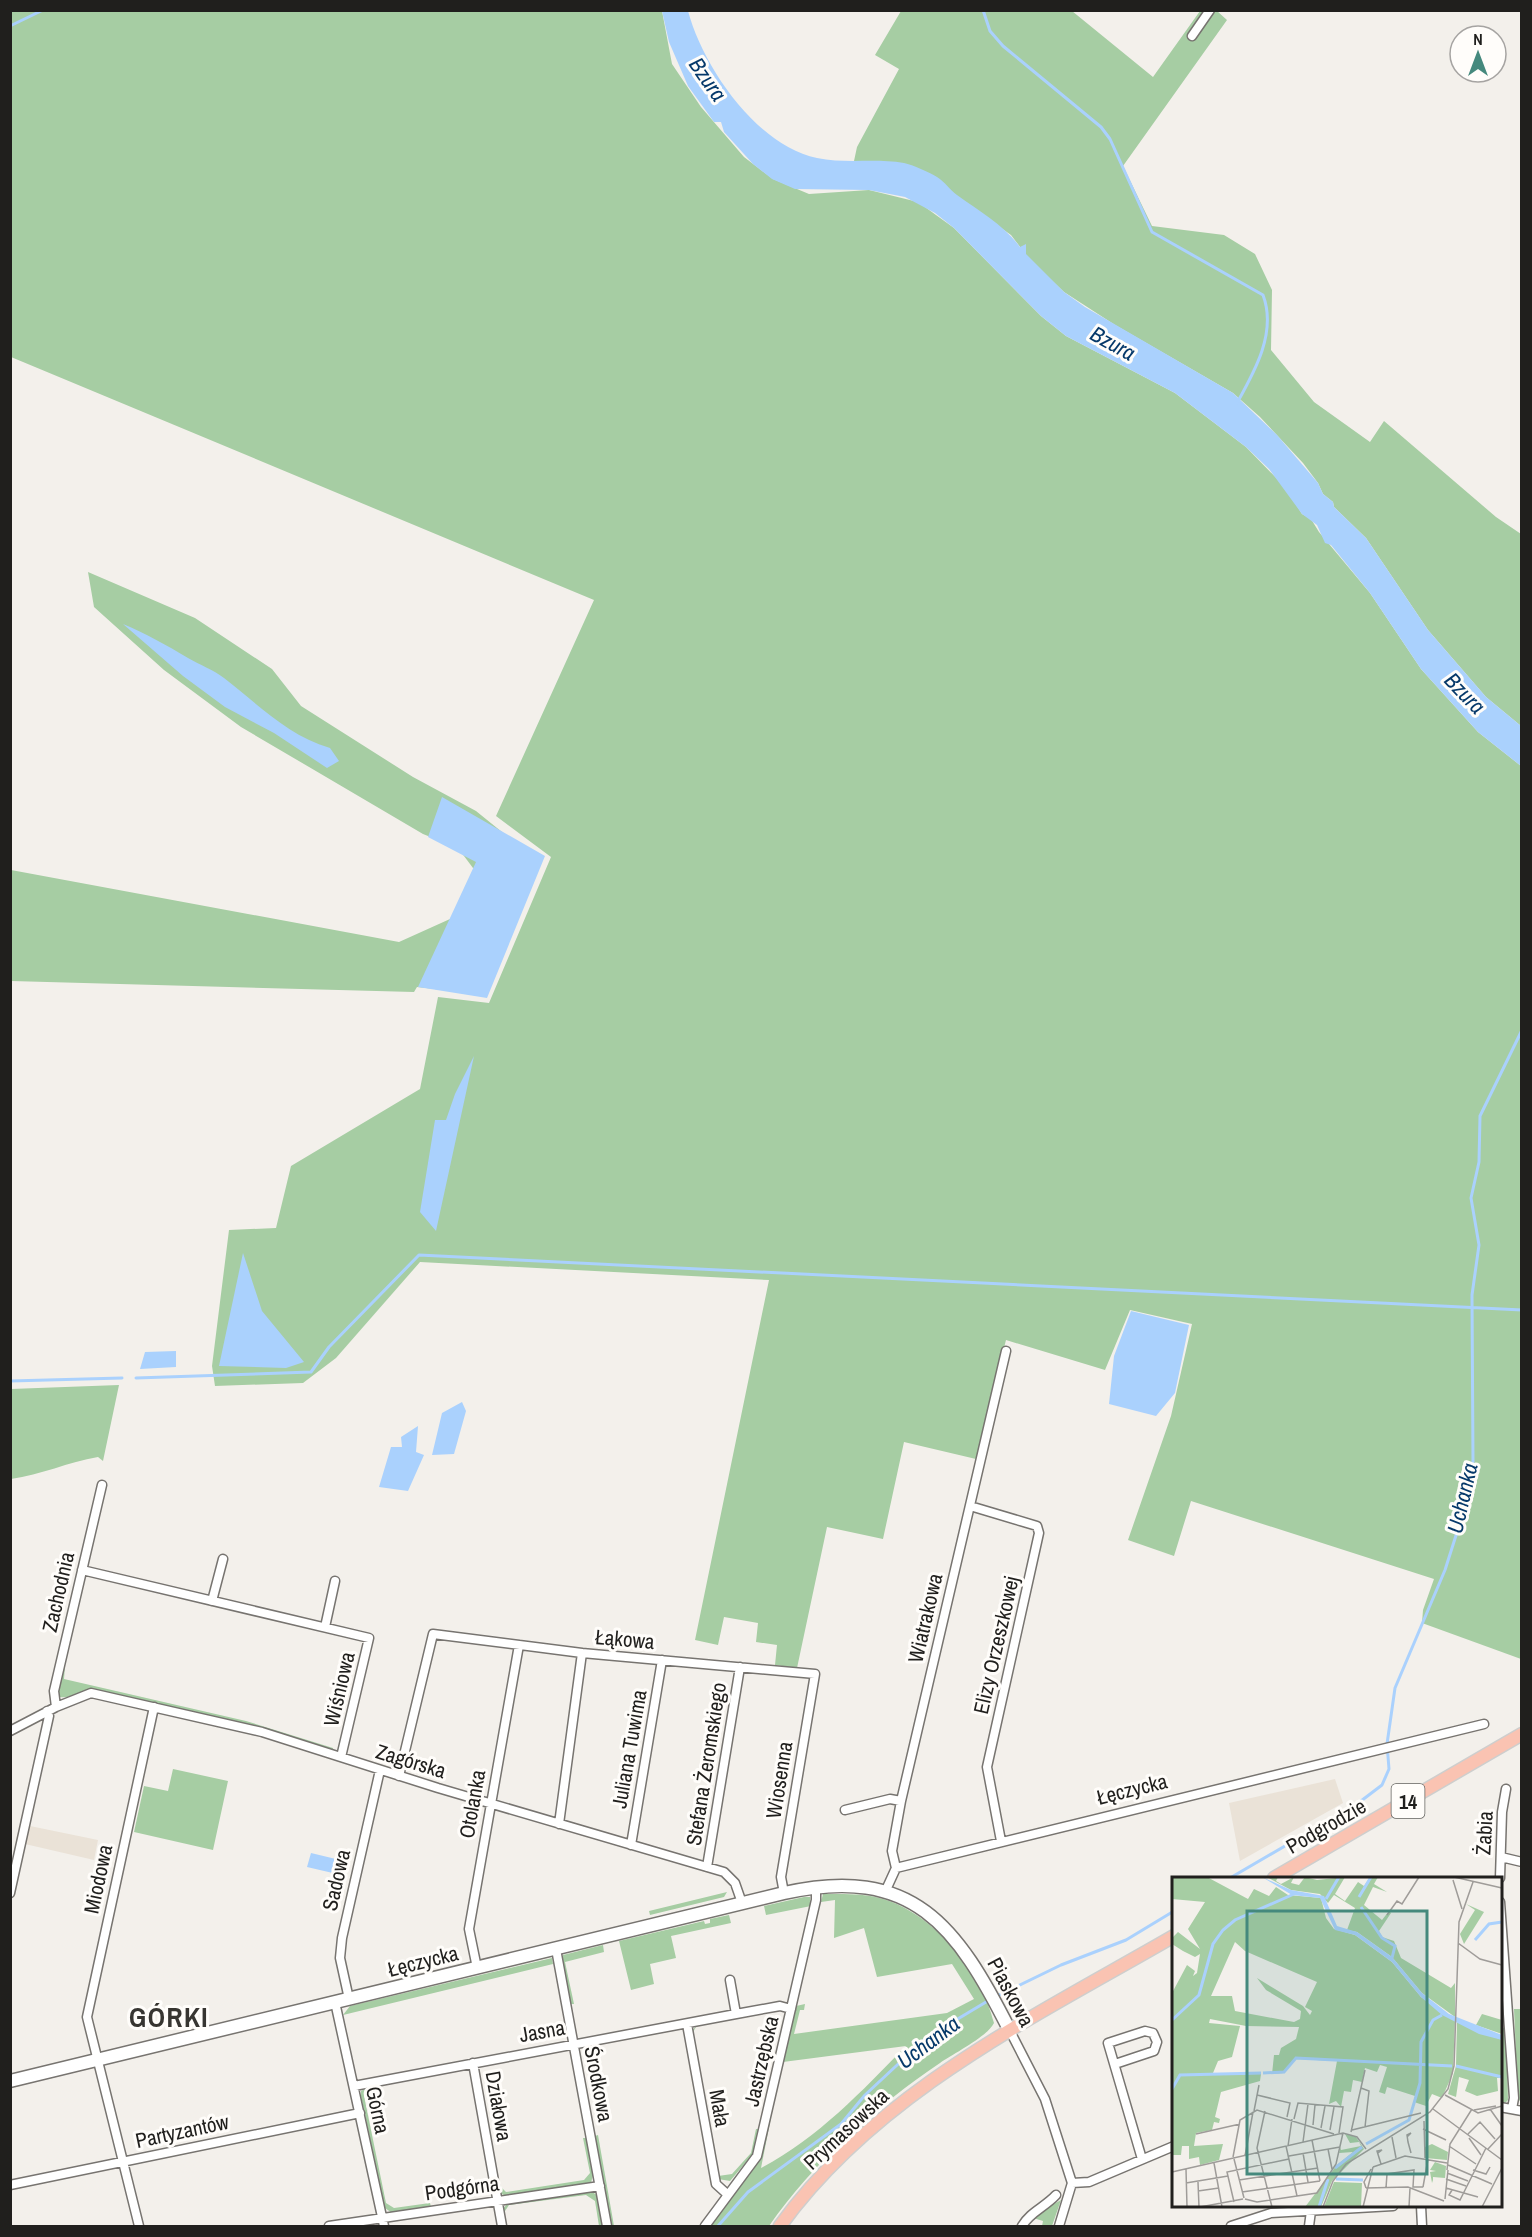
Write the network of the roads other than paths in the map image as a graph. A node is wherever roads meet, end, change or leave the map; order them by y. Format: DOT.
graph roads {
  1 [pos="1210,10"];
  2 [pos="1192,36"];
  3 [pos="1006,1351"];
  4 [pos="102,1485"];
  5 [pos="970,1506"];
  6 [pos="223,1559"];
  7 [pos="82,1570"];
  8 [pos="335,1581"];
  9 [pos="213,1601"];
  10 [pos="325,1627"];
  11 [pos="519,1646"];
  12 [pos="582,1653"];
  13 [pos="663,1660"];
  14 [pos="740,1667"];
  15 [pos="814,1674"];
  16 [pos="154,1707"];
  17 [pos="52,1709"];
  18 [pos="1484,1724"];
  19 [pos="10,1731"];
  20 [pos="1521,1734"];
  21 [pos="341,1757"];
  22 [pos="380,1770"];
  23 [pos="399,1776"];
  24 [pos="1506,1789"];
  25 [pos="901,1801"];
  26 [pos="490,1803"];
  27 [pos="845,1810"];
  28 [pos="559,1824"];
  29 [pos="1001,1841"];
  30 [pos="631,1845"];
  31 [pos="1501,1857"];
  32 [pos="1521,1862"];
  33 [pos="707,1867"];
  34 [pos="896,1868"];
  35 [pos="1276,1877"];
  36 [pos="1500,1877"];
  37 [pos="846,1886"];
  38 [pos="816,1887"];
  39 [pos="885,1892"];
  40 [pos="10,1893"];
  41 [pos="784,1893"];
  42 [pos="742,1903"];
  43 [pos="1172,1937"];
  44 [pos="556,1949"];
  45 [pos="1502,1951"];
  46 [pos="477,1968"];
  47 [pos="730,1980"];
  48 [pos="349,1999"];
  49 [pos="335,2002"];
  50 [pos="791,2009"];
  51 [pos="736,2014"];
  52 [pos="687,2024"];
  53 [pos="1505,2024"];
  54 [pos="1010,2031"];
  55 [pos="573,2044"];
  56 [pos="97,2060"];
  57 [pos="473,2063"];
  58 [pos="1115,2064"];
  59 [pos="10,2080"];
  60 [pos="354,2086"];
  61 [pos="1502,2107"];
  62 [pos="1517,2110"];
  63 [pos="360,2113"];
  64 [pos="1172,2146"];
  65 [pos="1142,2159"];
  66 [pos="122,2162"];
  67 [pos="1072,2182"];
  68 [pos="10,2185"];
  69 [pos="600,2186"];
  70 [pos="727,2194"];
  71 [pos="1056,2195"];
  72 [pos="497,2201"];
  73 [pos="1366,2207"];
  74 [pos="1421,2207"];
  75 [pos="1311,2211"];
  76 [pos="383,2222"];
  77 [pos="139,2226"];
  78 [pos="329,2226"];
  79 [pos="502,2226"];
  80 [pos="607,2226"];
  81 [pos="705,2226"];
  82 [pos="780,2226"];
  83 [pos="1022,2226"];
  84 [pos="1059,2226"];
  85 [pos="1230,2226"];
  86 [pos="1309,2226"];
  87 [pos="1422,2226"];
  1 -- 2 [label="street"];
  3 -- 5 [label="street, Wiatrakowa"];
  4 -- 7 [label="street, Zachodnia"];
  5 -- 25 [label="street, Wiatrakowa"];
  5 -- 29 [label="street, Elizy Orzeszkowej"];
  6 -- 9 [label="street"];
  7 -- 9 [label="street, Wiśniowa"];
  7 -- 17 [label="street, Zachodnia"];
  8 -- 10 [label="street, Wiśniowa"];
  9 -- 10 [label="street, Wiśniowa"];
  10 -- 21 [label="street, Wiśniowa"];
  11 -- 12 [label="street, Łąkowa"];
  11 -- 23 [label="street, Łąkowa"];
  11 -- 26 [label="street, Otolanka"];
  12 -- 13 [label="street, Łąkowa"];
  12 -- 28 [label="street"];
  13 -- 14 [label="street, Łąkowa"];
  13 -- 30 [label="street, Juliana Tuwima"];
  14 -- 15 [label="street, Łąkowa"];
  14 -- 33 [label="street, Stefana Żeromskiego"];
  15 -- 41 [label="street, Wiosenna"];
  16 -- 17 [label="street, Zagórska"];
  16 -- 21 [label="street, Zagórska"];
  16 -- 56 [label="street, Miodowa"];
  17 -- 19 [label="street, Zagórska"];
  17 -- 40 [label="street, Zachodnia"];
  18 -- 29 [label="street, Łęczycka"];
  20 -- 35 [label="main road, Podgrodzie / 14"];
  21 -- 22 [label="street, Zagórska"];
  22 -- 23 [label="street, Zagórska"];
  22 -- 48 [label="street, Sadowa"];
  23 -- 26 [label="street, Zagórska"];
  24 -- 31 [label="street, Żabia"];
  25 -- 27 [label="street"];
  25 -- 34 [label="street, Wiatrakowa"];
  26 -- 28 [label="street, Zagórska"];
  26 -- 46 [label="street, Otolanka"];
  28 -- 30 [label="street, Zagórska"];
  29 -- 34 [label="street, Łęczycka"];
  30 -- 33 [label="street, Zagórska"];
  31 -- 32 [label="street"];
  31 -- 36 [label="street, Żabia"];
  33 -- 42 [label="street, Zagórska"];
  34 -- 39 [label="street, Wiatrakowa"];
  37 -- 38 [label="main road, Łęczycka"];
  37 -- 39 [label="main road, Piaskowa"];
  38 -- 41 [label="main road, Łęczycka"];
  38 -- 50 [label="street, Jastrzębska"];
  39 -- 54 [label="main road, Piaskowa"];
  41 -- 42 [label="main road, Łęczycka"];
  42 -- 44 [label="main road, Łęczycka"];
  43 -- 54 [label="main road"];
  44 -- 46 [label="main road, Łęczycka"];
  44 -- 55 [label="street, Środkowa"];
  45 -- 53 [label="street"];
  46 -- 48 [label="main road, Łęczycka"];
  47 -- 51 [label="street"];
  48 -- 49 [label="main road, Łęczycka"];
  49 -- 56 [label="main road, Łęczycka"];
  49 -- 60 [label="street, Górna"];
  50 -- 51 [label="street, Jasna"];
  50 -- 70 [label="street, Jastrzębska"];
  51 -- 52 [label="street, Jasna"];
  52 -- 55 [label="street, Jasna"];
  52 -- 70 [label="street, Mała"];
  53 -- 62 [label="street"];
  54 -- 67 [label="street, Piaskowa"];
  54 -- 82 [label="main road, Prymasowska"];
  55 -- 57 [label="street, Jasna"];
  55 -- 69 [label="street, Środkowa"];
  56 -- 59 [label="main road, Łęczycka"];
  56 -- 66 [label="street, Miodowa"];
  57 -- 60 [label="street, Jasna"];
  57 -- 72 [label="street, Działowa"];
  58 -- 58 [label="street"];
  58 -- 65 [label="street"];
  60 -- 63 [label="street, Górna"];
  61 -- 62 [label="street"];
  63 -- 66 [label="street, Partyzantów"];
  63 -- 76 [label="street, Górna"];
  64 -- 65 [label="street"];
  65 -- 67 [label="street"];
  66 -- 68 [label="street, Partyzantów"];
  66 -- 77 [label="street, Miodowa"];
  67 -- 84 [label="street"];
  69 -- 72 [label="street, Podgórna"];
  69 -- 80 [label="street, Środkowa"];
  70 -- 81 [label="street, Jastrzębska"];
  71 -- 83 [label="street"];
  72 -- 76 [label="street, Podgórna"];
  72 -- 79 [label="street, Działowa"];
  73 -- 75 [label="street"];
  74 -- 87 [label="street"];
  75 -- 85 [label="street"];
  75 -- 86 [label="street"];
  76 -- 78 [label="street, Podgórna"];
}
